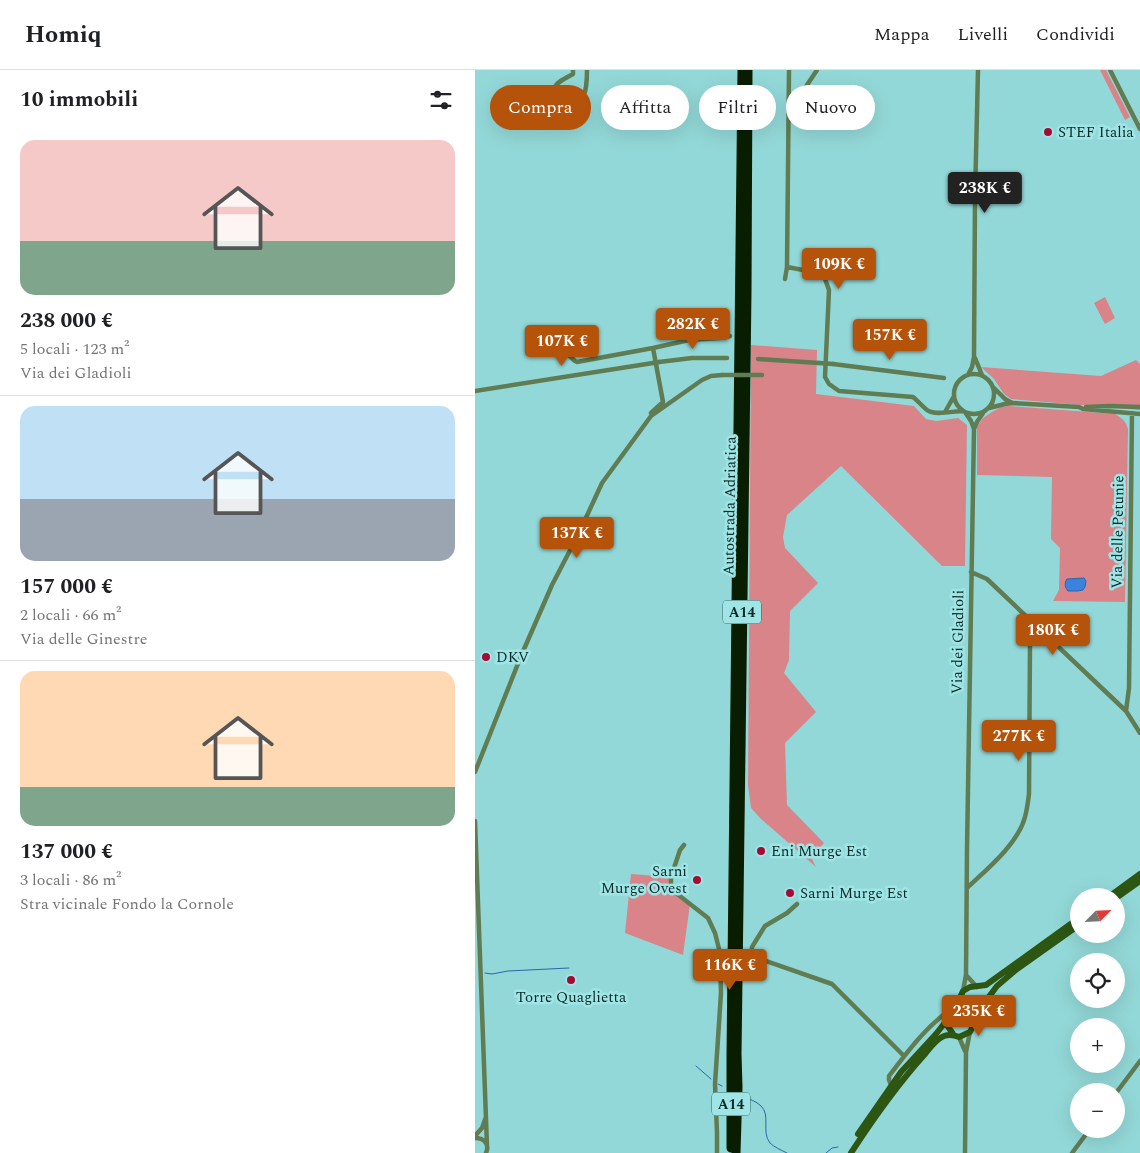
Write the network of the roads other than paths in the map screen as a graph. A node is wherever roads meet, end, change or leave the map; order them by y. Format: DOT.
graph roads {
  1 [pos="573,70"];
  2 [pos="587,70"];
  3 [pos="742,70"];
  4 [pos="748,70"];
  5 [pos="789,70"];
  6 [pos="817,70"];
  7 [pos="978,70"];
  8 [pos="1110,70"];
  9 [pos="789,85"];
  10 [pos="807,85"];
  11 [pos="1140,129"];
  12 [pos="787,130"];
  13 [pos="787,267"];
  14 [pos="785,280"];
  15 [pos="730,336"];
  16 [pos="653,348"];
  17 [pos="563,350"];
  18 [pos="974,357"];
  19 [pos="727,358"];
  20 [pos="758,359"];
  21 [pos="762,375"];
  22 [pos="967,375"];
  23 [pos="982,375"];
  24 [pos="944,378"];
  25 [pos="993,387"];
  26 [pos="475,390"];
  27 [pos="954,396"];
  28 [pos="1013,403"];
  29 [pos="1079,407"];
  30 [pos="1140,407"];
  31 [pos="989,408"];
  32 [pos="945,412"];
  33 [pos="964,412"];
  34 [pos="983,412"];
  35 [pos="1132,413"];
  36 [pos="1140,414"];
  37 [pos="651,416"];
  38 [pos="974,429"];
  39 [pos="971,572"];
  40 [pos="1036,625"];
  41 [pos="1126,711"];
  42 [pos="1140,733"];
  43 [pos="475,772"];
  44 [pos="475,821"];
  45 [pos="684,845"];
  46 [pos="1140,874"];
  47 [pos="1140,881"];
  48 [pos="966,888"];
  49 [pos="1121,888"];
  50 [pos="1125,892"];
  51 [pos="797,904"];
  52 [pos="1070,925"];
  53 [pos="1070,931"];
  54 [pos="966,975"];
  55 [pos="977,987"];
  56 [pos="963,991"];
  57 [pos="985,1002"];
  58 [pos="957,1006"];
  59 [pos="948,1019"];
  60 [pos="970,1032"];
  61 [pos="956,1036"];
  62 [pos="966,1052"];
  63 [pos="905,1056"];
  64 [pos="1140,1061"];
  65 [pos="1124,1083"];
  66 [pos="891,1085"];
  67 [pos="487,1116"];
  68 [pos="475,1137"];
  69 [pos="1083,1138"];
  70 [pos="487,1150"];
  71 [pos="717,1153"];
  72 [pos="731,1153"];
  73 [pos="736,1153"];
  74 [pos="846,1153"];
  75 [pos="851,1153"];
  76 [pos="965,1153"];
  77 [pos="1072,1153"];
  1 -- 2 [label="street"];
  3 -- 72 [label="highway, Autostrada Adriatica / A14"];
  4 -- 73 [label="highway, Autostrada Adriatica / A14"];
  5 -- 9 [label="street"];
  6 -- 10 [label="street"];
  7 -- 18 [label="street"];
  8 -- 11 [label="street"];
  12 -- 13 [label="street"];
  13 -- 14 [label="street"];
  13 -- 32 [label="street"];
  15 -- 16 [label="street"];
  16 -- 17 [label="street"];
  16 -- 37 [label="street"];
  18 -- 22 [label="street"];
  18 -- 23 [label="street"];
  19 -- 26 [label="street"];
  20 -- 24 [label="street, bridge"];
  21 -- 37 [label="street, bridge"];
  22 -- 23 [label="street"];
  22 -- 27 [label="street"];
  23 -- 25 [label="street"];
  25 -- 28 [label="street"];
  25 -- 31 [label="street"];
  27 -- 32 [label="street"];
  27 -- 33 [label="street, Via dei Gladioli"];
  28 -- 29 [label="street"];
  28 -- 31 [label="street"];
  29 -- 30 [label="street"];
  29 -- 35 [label="street"];
  31 -- 34 [label="street, Via dei Gladioli"];
  32 -- 33 [label="street"];
  33 -- 34 [label="street"];
  33 -- 38 [label="street, Via dei Gladioli"];
  34 -- 38 [label="street, Via dei Gladioli"];
  35 -- 36 [label="street"];
  35 -- 41 [label="street, Via delle Petunie"];
  37 -- 43 [label="street"];
  38 -- 39 [label="street, Via dei Gladioli"];
  39 -- 40 [label="street"];
  39 -- 48 [label="street, Via dei Gladioli"];
  40 -- 41 [label="street"];
  40 -- 48 [label="street"];
  41 -- 42 [label="street"];
  44 -- 67 [label="street"];
  45 -- 71 [label="street"];
  46 -- 49 [label="main road"];
  47 -- 50 [label="main road"];
  48 -- 54 [label="street, Via dei Gladioli"];
  51 -- 63 [label="street"];
  52 -- 55 [label="main road"];
  53 -- 57 [label="main road"];
  54 -- 55 [label="street"];
  54 -- 56 [label="street, Via dei Gladioli"];
  55 -- 56 [label="main road"];
  55 -- 57 [label="main road"];
  56 -- 58 [label="main road"];
  57 -- 60 [label="main road"];
  58 -- 59 [label="main road"];
  58 -- 63 [label="street"];
  59 -- 61 [label="main road"];
  59 -- 66 [label="main road"];
  60 -- 61 [label="main road"];
  60 -- 62 [label="street"];
  61 -- 62 [label="street"];
  61 -- 75 [label="main road"];
  62 -- 76 [label="street"];
  63 -- 66 [label="street"];
  64 -- 65 [label="street"];
  66 -- 74 [label="main road"];
  67 -- 68 [label="street"];
  67 -- 70 [label="street"];
  68 -- 70 [label="street"];
  69 -- 77 [label="street"];
}
